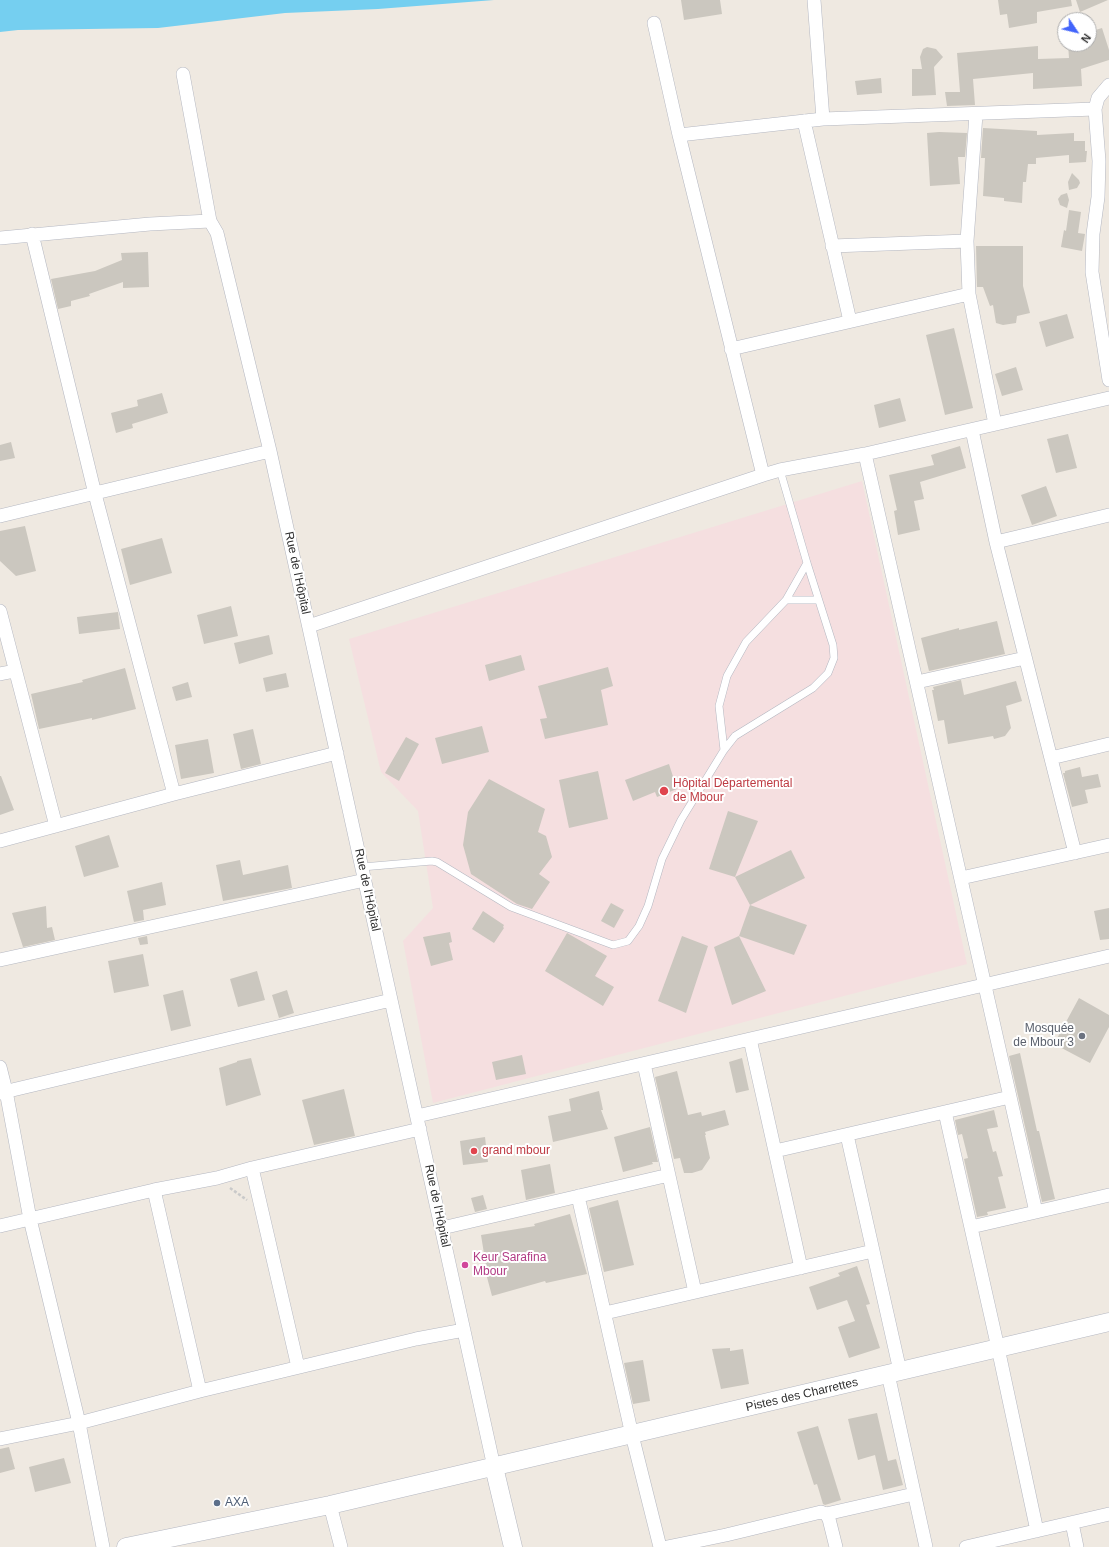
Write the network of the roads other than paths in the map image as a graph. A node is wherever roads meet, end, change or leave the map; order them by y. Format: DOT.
graph roads {
  1 [pos="814,0"];
  2 [pos="654,23"];
  3 [pos="184,74"];
  4 [pos="1109,85"];
  5 [pos="1095,109"];
  6 [pos="976,114"];
  7 [pos="822,119"];
  8 [pos="804,121"];
  9 [pos="679,135"];
  10 [pos="210,221"];
  11 [pos="32,234"];
  12 [pos="0,238"];
  13 [pos="967,241"];
  14 [pos="832,246"];
  15 [pos="969,294"];
  16 [pos="850,321"];
  17 [pos="731,348"];
  18 [pos="1109,380"];
  19 [pos="1109,398"];
  20 [pos="995,424"];
  21 [pos="972,430"];
  22 [pos="270,451"];
  23 [pos="866,454"];
  24 [pos="780,470"];
  25 [pos="763,475"];
  26 [pos="95,494"];
  27 [pos="1109,515"];
  28 [pos="0,516"];
  29 [pos="996,542"];
  30 [pos="806,563"];
  31 [pos="786,600"];
  32 [pos="818,600"];
  33 [pos="0,612"];
  34 [pos="309,626"];
  35 [pos="1024,658"];
  36 [pos="15,671"];
  37 [pos="0,674"];
  38 [pos="917,682"];
  39 [pos="1109,744"];
  40 [pos="724,750"];
  41 [pos="337,753"];
  42 [pos="1051,758"];
  43 [pos="174,794"];
  44 [pos="56,826"];
  45 [pos="0,841"];
  46 [pos="1109,845"];
  47 [pos="1075,853"];
  48 [pos="364,873"];
  49 [pos="961,878"];
  50 [pos="1109,956"];
  51 [pos="0,960"];
  52 [pos="985,984"];
  53 [pos="392,1000"];
  54 [pos="750,1039"];
  55 [pos="644,1064"];
  56 [pos="0,1067"];
  57 [pos="3,1092"];
  58 [pos="1010,1097"];
  59 [pos="945,1112"];
  60 [pos="417,1116"];
  61 [pos="420,1130"];
  62 [pos="847,1134"];
  63 [pos="775,1151"];
  64 [pos="252,1168"];
  65 [pos="669,1175"];
  66 [pos="154,1190"];
  67 [pos="1109,1195"];
  68 [pos="578,1196"];
  69 [pos="1036,1212"];
  70 [pos="30,1219"];
  71 [pos="0,1226"];
  72 [pos="971,1227"];
  73 [pos="442,1228"];
  74 [pos="873,1251"];
  75 [pos="801,1268"];
  76 [pos="695,1292"];
  77 [pos="605,1313"];
  78 [pos="1109,1322"];
  79 [pos="464,1330"];
  80 [pos="998,1348"];
  81 [pos="298,1367"];
  82 [pos="894,1373"];
  83 [pos="200,1391"];
  84 [pos="79,1423"];
  85 [pos="632,1435"];
  86 [pos="0,1439"];
  87 [pos="494,1467"];
  88 [pos="914,1494"];
  89 [pos="330,1505"];
  90 [pos="826,1514"];
  91 [pos="1109,1514"];
  92 [pos="1072,1523"];
  93 [pos="1037,1531"];
  94 [pos="728,1541"];
  95 [pos="103,1547"];
  96 [pos="126,1547"];
  97 [pos="341,1547"];
  98 [pos="514,1547"];
  99 [pos="660,1547"];
  100 [pos="667,1547"];
  101 [pos="836,1547"];
  102 [pos="926,1547"];
  103 [pos="966,1547"];
  104 [pos="1077,1547"];
  1 -- 7 [label="street"];
  2 -- 9 [label="street"];
  3 -- 10 [label="street"];
  4 -- 5 [label="street"];
  5 -- 6 [label="street"];
  5 -- 18 [label="street"];
  6 -- 7 [label="street"];
  6 -- 13 [label="street"];
  7 -- 8 [label="street"];
  8 -- 9 [label="street"];
  8 -- 14 [label="street"];
  9 -- 17 [label="street"];
  10 -- 11 [label="street"];
  10 -- 22 [label="street, Rue de l'Hôpital"];
  11 -- 12 [label="street"];
  11 -- 26 [label="street"];
  13 -- 14 [label="street"];
  13 -- 15 [label="street"];
  14 -- 16 [label="street"];
  15 -- 16 [label="street"];
  15 -- 20 [label="street"];
  16 -- 17 [label="street"];
  17 -- 25 [label="street"];
  19 -- 20 [label="street"];
  20 -- 21 [label="street"];
  21 -- 23 [label="street"];
  21 -- 29 [label="street"];
  22 -- 26 [label="street"];
  22 -- 34 [label="street, Rue de l'Hôpital"];
  23 -- 24 [label="street"];
  23 -- 38 [label="street"];
  24 -- 25 [label="street"];
  24 -- 30 [label="lane"];
  25 -- 34 [label="street"];
  26 -- 28 [label="street"];
  26 -- 43 [label="street"];
  27 -- 29 [label="street"];
  29 -- 35 [label="street"];
  30 -- 31 [label="lane"];
  30 -- 32 [label="lane"];
  31 -- 32 [label="lane"];
  31 -- 40 [label="lane"];
  32 -- 40 [label="lane"];
  33 -- 36 [label="street"];
  34 -- 41 [label="street, Rue de l'Hôpital"];
  35 -- 38 [label="street"];
  35 -- 42 [label="street"];
  36 -- 37 [label="street"];
  36 -- 44 [label="street"];
  38 -- 49 [label="street"];
  39 -- 42 [label="street"];
  40 -- 48 [label="lane"];
  41 -- 43 [label="street"];
  41 -- 48 [label="street, Rue de l'Hôpital"];
  42 -- 47 [label="street"];
  43 -- 44 [label="street"];
  44 -- 45 [label="street"];
  46 -- 47 [label="street"];
  47 -- 49 [label="street"];
  48 -- 51 [label="street"];
  48 -- 53 [label="street, Rue de l'Hôpital"];
  49 -- 52 [label="street"];
  50 -- 52 [label="street"];
  52 -- 54 [label="street"];
  52 -- 58 [label="street"];
  53 -- 57 [label="street"];
  53 -- 60 [label="street, Rue de l'Hôpital"];
  54 -- 55 [label="street"];
  54 -- 63 [label="street"];
  55 -- 60 [label="street"];
  55 -- 65 [label="street"];
  56 -- 57 [label="street"];
  57 -- 70 [label="street"];
  58 -- 59 [label="street"];
  58 -- 69 [label="street"];
  59 -- 62 [label="street"];
  59 -- 72 [label="street"];
  60 -- 61 [label="street, Rue de l'Hôpital"];
  61 -- 64 [label="street"];
  61 -- 73 [label="street, Rue de l'Hôpital"];
  62 -- 63 [label="street"];
  62 -- 74 [label="street"];
  63 -- 75 [label="street"];
  64 -- 66 [label="street"];
  64 -- 81 [label="street"];
  65 -- 68 [label="street"];
  65 -- 76 [label="street"];
  66 -- 70 [label="street"];
  66 -- 83 [label="street"];
  67 -- 69 [label="street"];
  68 -- 73 [label="street"];
  68 -- 77 [label="street"];
  69 -- 72 [label="street"];
  70 -- 71 [label="street"];
  70 -- 84 [label="street"];
  72 -- 80 [label="street"];
  73 -- 79 [label="street, Rue de l'Hôpital"];
  74 -- 75 [label="street"];
  74 -- 82 [label="street"];
  75 -- 76 [label="street"];
  76 -- 77 [label="street"];
  77 -- 85 [label="street"];
  78 -- 80 [label="main road, Pistes des Charrettes"];
  79 -- 81 [label="street"];
  79 -- 87 [label="street, Rue de l'Hôpital"];
  80 -- 82 [label="main road, Pistes des Charrettes"];
  80 -- 93 [label="street"];
  81 -- 83 [label="street"];
  82 -- 85 [label="main road, Pistes des Charrettes"];
  82 -- 88 [label="street"];
  83 -- 84 [label="street"];
  84 -- 86 [label="street"];
  84 -- 95 [label="street"];
  85 -- 87 [label="main road, Pistes des Charrettes"];
  85 -- 99 [label="street"];
  87 -- 89 [label="main road, Pistes des Charrettes"];
  87 -- 98 [label="main road, Rue de l'Hôpital"];
  88 -- 90 [label="street"];
  88 -- 102 [label="street"];
  89 -- 96 [label="main road, Pistes des Charrettes"];
  89 -- 97 [label="street"];
  90 -- 94 [label="street"];
  90 -- 101 [label="street"];
  91 -- 92 [label="street"];
  92 -- 93 [label="street"];
  92 -- 104 [label="street"];
  93 -- 103 [label="street"];
  94 -- 100 [label="street"];
}
